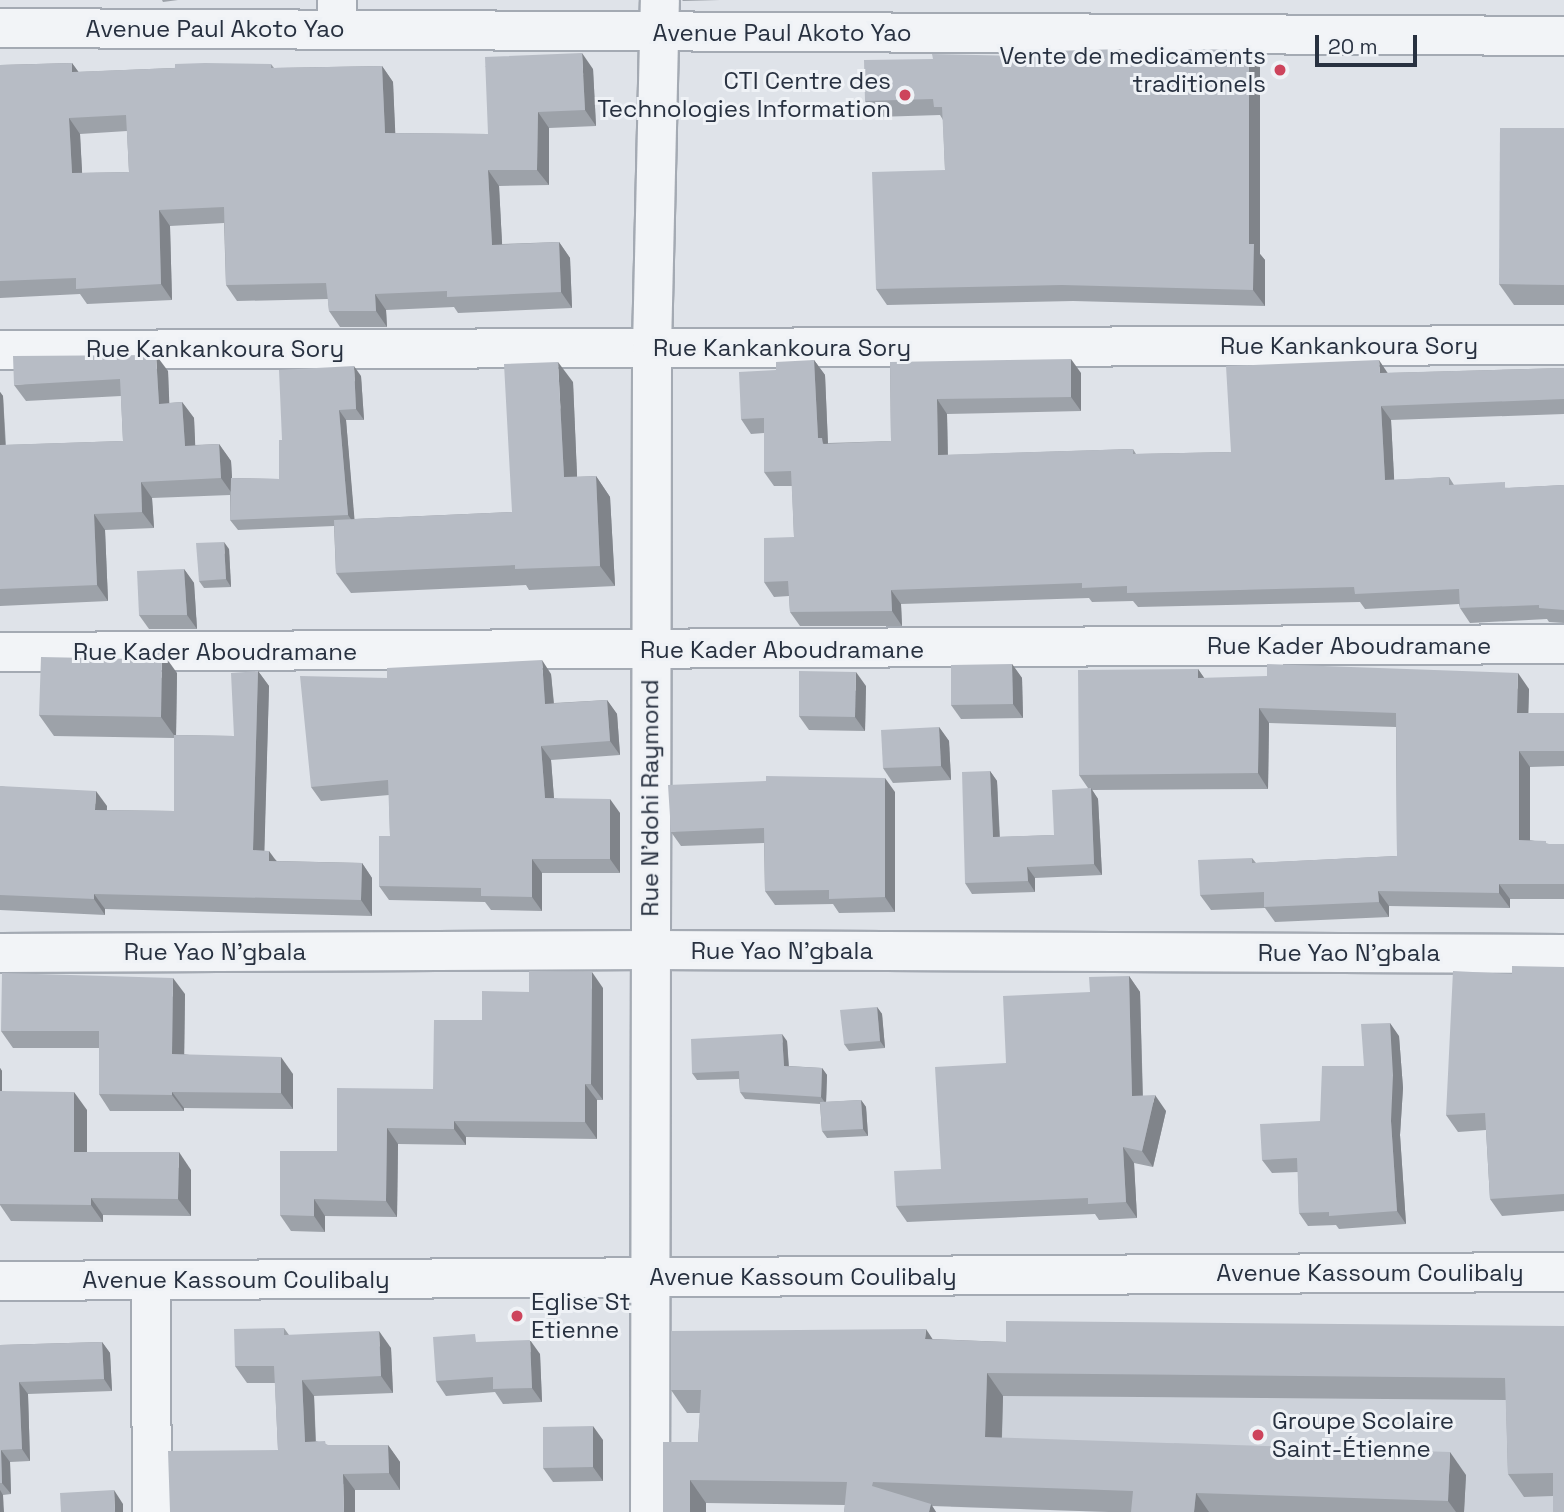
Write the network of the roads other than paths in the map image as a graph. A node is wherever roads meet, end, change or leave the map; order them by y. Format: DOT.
graph roads {
  1 [pos="338,15"];
  2 [pos="659,16"];
  3 [pos="0,28"];
  4 [pos="1564,36"];
  5 [pos="1564,345"];
  6 [pos="652,348"];
  7 [pos="0,350"];
  8 [pos="1564,645"];
  9 [pos="651,651"];
  10 [pos="0,652"];
  11 [pos="650,950"];
  12 [pos="0,953"];
  13 [pos="1564,954"];
  14 [pos="1564,1272"];
  15 [pos="649,1278"];
  16 [pos="151,1280"];
  17 [pos="0,1281"];
  18 [pos="152,1512"];
  19 [pos="650,1512"];
  1 -- 2 [label="street, Avenue Paul Akoto Yao"];
  1 -- 3 [label="street, Avenue Paul Akoto Yao"];
  2 -- 4 [label="street, Avenue Paul Akoto Yao"];
  2 -- 6 [label="street, Rue N'dohi Raymond"];
  5 -- 6 [label="street, Rue Kankankoura Sory"];
  6 -- 7 [label="street, Rue Kankankoura Sory"];
  6 -- 9 [label="street, Rue N'dohi Raymond"];
  8 -- 9 [label="street, Rue Kader Aboudramane"];
  9 -- 10 [label="street, Rue Kader Aboudramane"];
  9 -- 11 [label="street, Rue N'dohi Raymond"];
  11 -- 12 [label="street, Rue Yao N'gbala"];
  11 -- 13 [label="street, Rue Yao N'gbala"];
  11 -- 15 [label="street, Rue N'dohi Raymond"];
  14 -- 15 [label="street, Avenue Kassoum Coulibaly"];
  15 -- 16 [label="street, Avenue Kassoum Coulibaly"];
  15 -- 19 [label="street, Rue N'dohi Raymond"];
  16 -- 17 [label="street, Avenue Kassoum Coulibaly"];
  16 -- 18 [label="street"];
}
